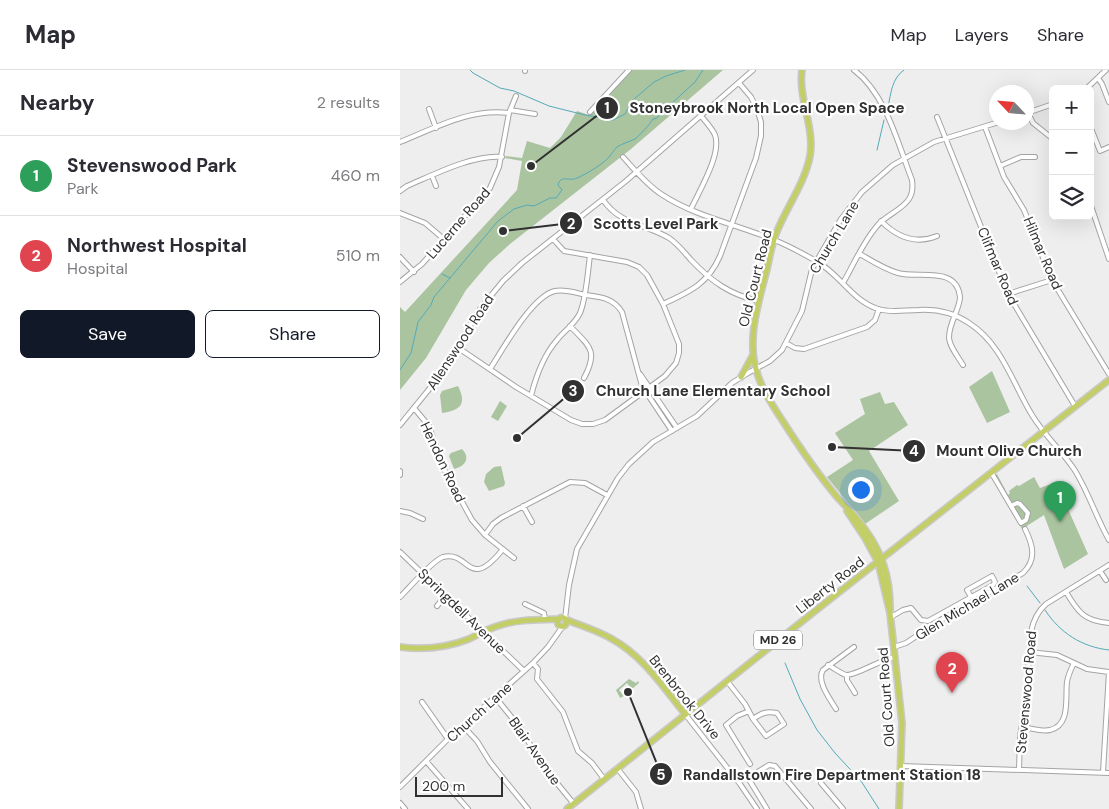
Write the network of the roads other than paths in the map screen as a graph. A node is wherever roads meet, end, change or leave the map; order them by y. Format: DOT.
graph roads {
  1 [pos="629,70"];
  2 [pos="753,70"];
  3 [pos="802,70"];
  4 [pos="854,70"];
  5 [pos="1106,70"];
  6 [pos="1098,78"];
  7 [pos="739,83"];
  8 [pos="1090,85"];
  9 [pos="516,96"];
  10 [pos="1109,102"];
  11 [pos="1049,105"];
  12 [pos="429,109"];
  13 [pos="510,111"];
  14 [pos="1034,111"];
  15 [pos="590,112"];
  16 [pos="535,114"];
  17 [pos="701,116"];
  18 [pos="937,117"];
  19 [pos="1034,124"];
  20 [pos="989,126"];
  21 [pos="985,127"];
  22 [pos="436,128"];
  23 [pos="1092,130"];
  24 [pos="1049,135"];
  25 [pos="945,137"];
  26 [pos="400,142"];
  27 [pos="1109,147"];
  28 [pos="502,157"];
  29 [pos="623,157"];
  30 [pos="1035,157"];
  31 [pos="904,159"];
  32 [pos="1000,166"];
  33 [pos="636,172"];
  34 [pos="432,176"];
  35 [pos="436,186"];
  36 [pos="400,191"];
  37 [pos="603,200"];
  38 [pos="691,209"];
  39 [pos="400,213"];
  40 [pos="1094,215"];
  41 [pos="881,221"];
  42 [pos="732,225"];
  43 [pos="937,236"];
  44 [pos="553,239"];
  45 [pos="445,240"];
  46 [pos="774,240"];
  47 [pos="860,254"];
  48 [pos="590,255"];
  49 [pos="400,256"];
  50 [pos="1109,259"];
  51 [pos="816,261"];
  52 [pos="414,272"];
  53 [pos="708,277"];
  54 [pos="1052,280"];
  55 [pos="400,282"];
  56 [pos="843,283"];
  57 [pos="584,294"];
  58 [pos="1008,294"];
  59 [pos="759,301"];
  60 [pos="663,304"];
  61 [pos="879,309"];
  62 [pos="955,315"];
  63 [pos="570,326"];
  64 [pos="786,343"];
  65 [pos="457,348"];
  66 [pos="753,355"];
  67 [pos="962,365"];
  68 [pos="756,368"];
  69 [pos="490,369"];
  70 [pos="638,370"];
  71 [pos="1109,374"];
  72 [pos="741,377"];
  73 [pos="584,378"];
  74 [pos="1109,380"];
  75 [pos="649,388"];
  76 [pos="645,391"];
  77 [pos="530,396"];
  78 [pos="1075,406"];
  79 [pos="414,408"];
  80 [pos="400,425"];
  81 [pos="677,428"];
  82 [pos="672,431"];
  83 [pos="1044,431"];
  84 [pos="400,471"];
  85 [pos="991,472"];
  86 [pos="400,475"];
  87 [pos="607,495"];
  88 [pos="523,506"];
  89 [pos="1011,506"];
  90 [pos="400,511"];
  91 [pos="423,519"];
  92 [pos="532,522"];
  93 [pos="1025,529"];
  94 [pos="485,535"];
  95 [pos="1109,540"];
  96 [pos="503,549"];
  97 [pos="400,552"];
  98 [pos="514,558"];
  99 [pos="880,560"];
  100 [pos="1109,565"];
  101 [pos="1100,571"];
  102 [pos="424,574"];
  103 [pos="1106,580"];
  104 [pos="1066,592"];
  105 [pos="446,595"];
  106 [pos="400,597"];
  107 [pos="971,597"];
  108 [pos="525,604"];
  109 [pos="437,606"];
  110 [pos="890,615"];
  111 [pos="546,620"];
  112 [pos="562,622"];
  113 [pos="1109,623"];
  114 [pos="483,632"];
  115 [pos="400,647"];
  116 [pos="854,647"];
  117 [pos="894,648"];
  118 [pos="1029,652"];
  119 [pos="895,657"];
  120 [pos="533,663"];
  121 [pos="1074,663"];
  122 [pos="828,665"];
  123 [pos="524,671"];
  124 [pos="1109,672"];
  125 [pos="848,675"];
  126 [pos="727,681"];
  127 [pos="855,693"];
  128 [pos="496,698"];
  129 [pos="422,702"];
  130 [pos="836,709"];
  131 [pos="749,711"];
  132 [pos="685,714"];
  133 [pos="753,719"];
  134 [pos="463,726"];
  135 [pos="1022,727"];
  136 [pos="448,739"];
  137 [pos="426,761"];
  138 [pos="750,764"];
  139 [pos="901,766"];
  140 [pos="617,768"];
  141 [pos="1019,770"];
  142 [pos="1103,772"];
  143 [pos="1109,772"];
  144 [pos="748,778"];
  145 [pos="604,779"];
  146 [pos="821,783"];
  147 [pos="740,784"];
  148 [pos="400,787"];
  149 [pos="400,803"];
  150 [pos="574,804"];
  151 [pos="405,809"];
  152 [pos="468,809"];
  153 [pos="528,809"];
  154 [pos="567,809"];
  155 [pos="641,809"];
  156 [pos="757,809"];
  157 [pos="767,809"];
  158 [pos="811,809"];
  159 [pos="843,809"];
  160 [pos="899,809"];
  1 -- 15 [label="street"];
  2 -- 7 [label="street, Allenswood Road"];
  3 -- 46 [label="main road, Old Court Road"];
  4 -- 31 [label="street"];
  5 -- 6 [label="street"];
  6 -- 8 [label="street"];
  6 -- 10 [label="street"];
  7 -- 17 [label="street, Allenswood Road"];
  7 -- 42 [label="street"];
  9 -- 13 [label="street, Lucerne Road"];
  11 -- 14 [label="street"];
  12 -- 22 [label="street"];
  13 -- 16 [label="street"];
  13 -- 22 [label="street"];
  13 -- 28 [label="street, Lucerne Road"];
  17 -- 33 [label="street, Allenswood Road"];
  17 -- 38 [label="street"];
  18 -- 25 [label="street, Clifmar Road"];
  19 -- 24 [label="street"];
  20 -- 21 [label="street, Church Lane"];
  21 -- 25 [label="street, Church Lane"];
  21 -- 32 [label="street, Hilmar Road"];
  22 -- 26 [label="street"];
  23 -- 27 [label="street"];
  25 -- 31 [label="street, Church Lane"];
  25 -- 58 [label="street, Clifmar Road"];
  28 -- 34 [label="street"];
  28 -- 45 [label="street, Lucerne Road"];
  29 -- 33 [label="street"];
  30 -- 32 [label="street"];
  31 -- 41 [label="street"];
  31 -- 51 [label="street, Church Lane"];
  32 -- 54 [label="street, Hilmar Road"];
  33 -- 37 [label="street, Allenswood Road"];
  33 -- 38 [label="street"];
  34 -- 35 [label="street"];
  34 -- 36 [label="street"];
  37 -- 44 [label="street, Allenswood Road"];
  37 -- 53 [label="street"];
  38 -- 42 [label="street"];
  39 -- 45 [label="street"];
  40 -- 50 [label="street"];
  41 -- 43 [label="street"];
  41 -- 47 [label="street"];
  42 -- 46 [label="street"];
  42 -- 53 [label="street"];
  44 -- 48 [label="street"];
  44 -- 65 [label="street, Allenswood Road"];
  45 -- 52 [label="street, Lucerne Road"];
  46 -- 51 [label="street"];
  46 -- 59 [label="main road, Old Court Road"];
  47 -- 56 [label="street"];
  47 -- 62 [label="street"];
  48 -- 57 [label="street"];
  48 -- 60 [label="street"];
  49 -- 52 [label="street"];
  51 -- 56 [label="street"];
  51 -- 64 [label="street, Church Lane"];
  52 -- 55 [label="street, Lucerne Road"];
  53 -- 59 [label="street"];
  53 -- 60 [label="street"];
  54 -- 58 [label="street"];
  54 -- 71 [label="street, Hilmar Road"];
  56 -- 61 [label="street"];
  57 -- 63 [label="street"];
  57 -- 69 [label="street"];
  57 -- 70 [label="street"];
  58 -- 78 [label="street, Clifmar Road"];
  59 -- 66 [label="main road, Old Court Road"];
  60 -- 75 [label="street"];
  61 -- 62 [label="street"];
  61 -- 64 [label="street"];
  62 -- 67 [label="street"];
  62 -- 83 [label="street"];
  63 -- 73 [label="street"];
  63 -- 77 [label="street"];
  64 -- 68 [label="street, Church Lane"];
  65 -- 69 [label="street"];
  65 -- 79 [label="street, Allenswood Road"];
  66 -- 68 [label="main road, Old Court Road"];
  66 -- 72 [label="main road"];
  68 -- 72 [label="street, Church Lane"];
  68 -- 99 [label="main road, Old Court Road"];
  69 -- 77 [label="street"];
  70 -- 75 [label="street"];
  70 -- 76 [label="street"];
  72 -- 81 [label="street, Church Lane"];
  74 -- 78 [label="main road, Liberty Road / MD 26"];
  75 -- 76 [label="street"];
  75 -- 81 [label="street"];
  76 -- 77 [label="street"];
  76 -- 82 [label="street"];
  78 -- 83 [label="main road, Liberty Road / MD 26"];
  79 -- 80 [label="street, Allenswood Road"];
  79 -- 94 [label="street, Hendon Road"];
  81 -- 82 [label="street, Church Lane"];
  82 -- 87 [label="street, Church Lane"];
  83 -- 85 [label="main road, Liberty Road / MD 26"];
  83 -- 95 [label="street"];
  84 -- 86 [label="street"];
  85 -- 89 [label="street"];
  85 -- 99 [label="main road, Liberty Road / MD 26"];
  87 -- 88 [label="street"];
  87 -- 112 [label="street, Church Lane"];
  88 -- 92 [label="street"];
  88 -- 94 [label="street"];
  89 -- 89 [label="street"];
  90 -- 91 [label="street"];
  93 -- 117 [label="street, Glen Michael Lane"];
  94 -- 96 [label="street, Hendon Road"];
  96 -- 98 [label="street, Hendon Road"];
  96 -- 102 [label="street"];
  97 -- 102 [label="street, Springdell Avenue"];
  99 -- 110 [label="main road, Old Court Road"];
  99 -- 126 [label="main road, Liberty Road / MD 26"];
  100 -- 101 [label="street, Stevenswood Road"];
  101 -- 103 [label="street"];
  101 -- 104 [label="street, Stevenswood Road"];
  102 -- 105 [label="street, Springdell Avenue"];
  102 -- 106 [label="street"];
  104 -- 113 [label="street"];
  104 -- 118 [label="street, Stevenswood Road"];
  105 -- 109 [label="street"];
  105 -- 114 [label="street, Springdell Avenue"];
  107 -- 107 [label="street"];
  107 -- 110 [label="street"];
  108 -- 111 [label="street"];
  110 -- 117 [label="main road, Old Court Road"];
  111 -- 112 [label="main road, Brenbrook Drive"];
  111 -- 114 [label="main road, Brenbrook Drive"];
  112 -- 120 [label="street, Church Lane"];
  112 -- 132 [label="main road, Brenbrook Drive"];
  114 -- 115 [label="main road, Brenbrook Drive"];
  114 -- 123 [label="street, Springdell Avenue"];
  116 -- 122 [label="street"];
  117 -- 119 [label="main road, Old Court Road"];
  118 -- 121 [label="street"];
  118 -- 135 [label="street, Stevenswood Road"];
  119 -- 125 [label="street"];
  119 -- 139 [label="main road, Old Court Road"];
  120 -- 123 [label="street, Church Lane"];
  120 -- 145 [label="street"];
  121 -- 124 [label="street"];
  121 -- 135 [label="street"];
  122 -- 125 [label="street"];
  122 -- 130 [label="street"];
  123 -- 128 [label="street, Church Lane"];
  124 -- 142 [label="street"];
  125 -- 127 [label="street"];
  126 -- 131 [label="street"];
  126 -- 132 [label="main road, Liberty Road / MD 26"];
  128 -- 134 [label="street, Church Lane"];
  128 -- 150 [label="street, Blair Avenue"];
  129 -- 136 [label="street"];
  131 -- 133 [label="street"];
  131 -- 138 [label="street"];
  132 -- 140 [label="main road, Liberty Road / MD 26"];
  132 -- 147 [label="street, Brenbrook Drive"];
  133 -- 133 [label="street"];
  134 -- 136 [label="street, Church Lane"];
  134 -- 153 [label="street"];
  135 -- 141 [label="street, Stevenswood Road"];
  136 -- 137 [label="street, Church Lane"];
  137 -- 148 [label="street, Church Lane"];
  137 -- 152 [label="street"];
  139 -- 141 [label="street"];
  139 -- 160 [label="main road, Old Court Road"];
  140 -- 145 [label="main road, Liberty Road / MD 26"];
  140 -- 155 [label="street"];
  141 -- 142 [label="street"];
  142 -- 143 [label="street"];
  144 -- 147 [label="street"];
  144 -- 157 [label="street"];
  144 -- 158 [label="street"];
  145 -- 150 [label="main road, Liberty Road / MD 26"];
  146 -- 159 [label="street"];
  147 -- 156 [label="street, Brenbrook Drive"];
  149 -- 151 [label="street"];
  150 -- 154 [label="main road, Liberty Road / MD 26"];
}
